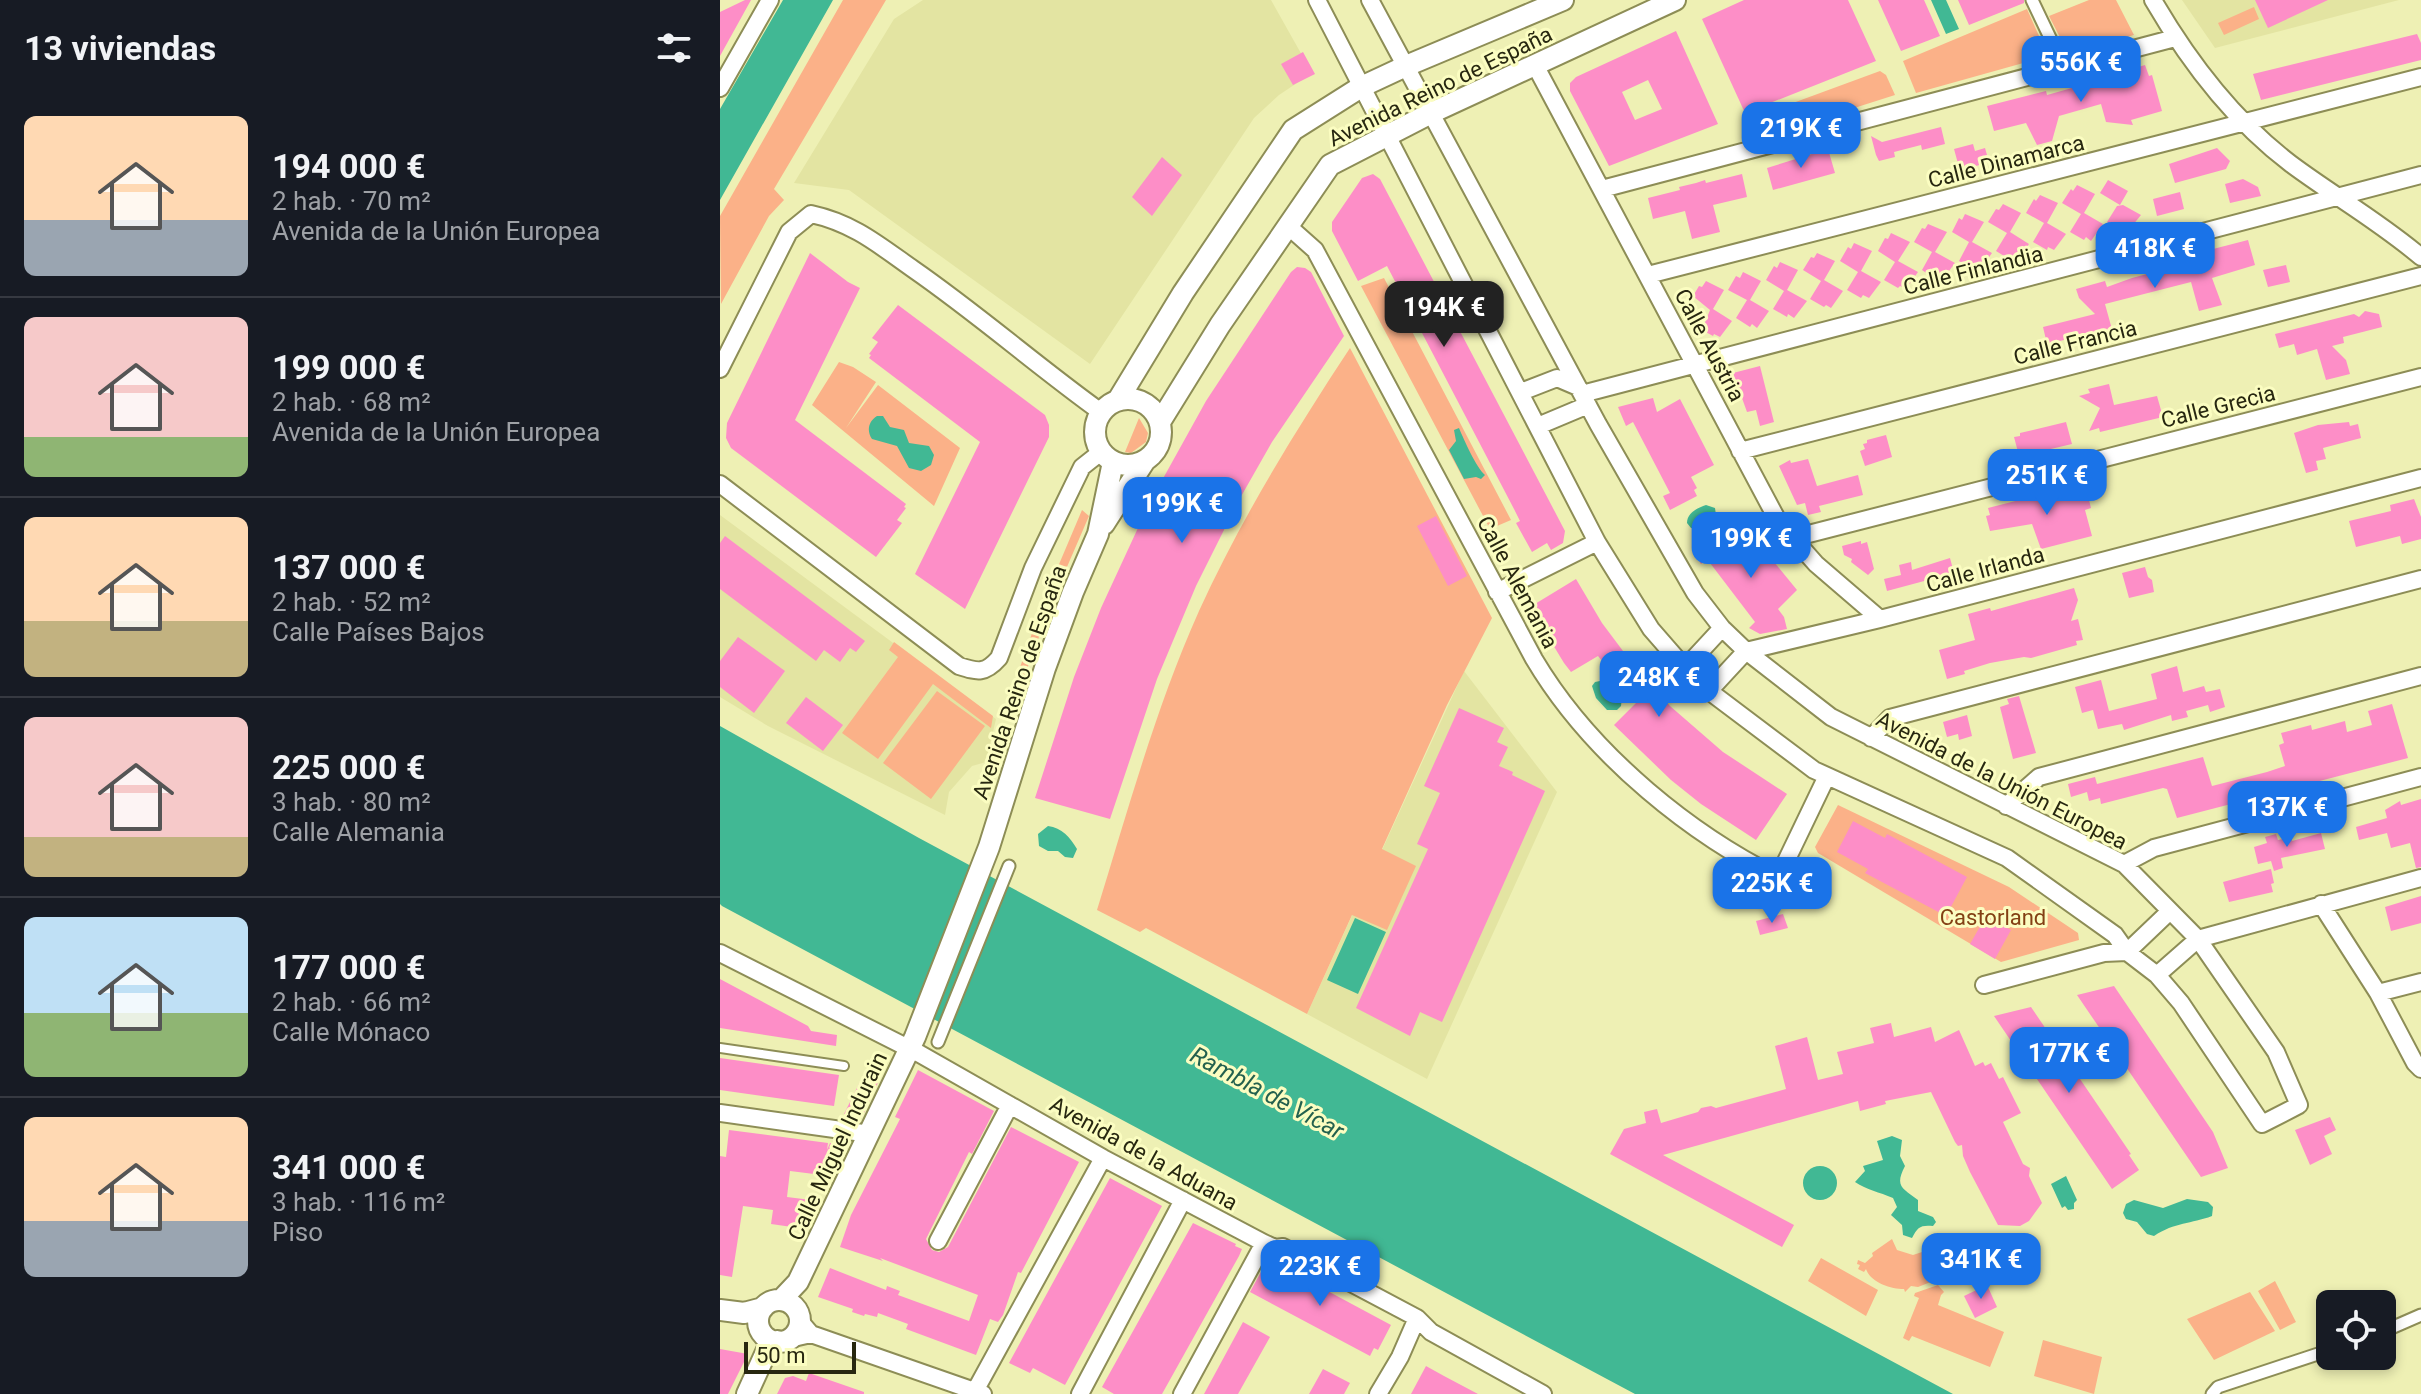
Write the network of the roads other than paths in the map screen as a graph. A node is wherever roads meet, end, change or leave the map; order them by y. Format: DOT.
graph roads {
  1 [pos="770,0"];
  2 [pos="1317,0"];
  3 [pos="1370,0"];
  4 [pos="1563,0"];
  5 [pos="1675,0"];
  6 [pos="2032,0"];
  7 [pos="2153,0"];
  8 [pos="2175,38"];
  9 [pos="1535,65"];
  10 [pos="1406,66"];
  11 [pos="2064,67"];
  12 [pos="2421,77"];
  13 [pos="1361,87"];
  14 [pos="720,88"];
  15 [pos="1431,113"];
  16 [pos="2244,122"];
  17 [pos="1385,135"];
  18 [pos="2421,175"];
  19 [pos="1602,189"];
  20 [pos="2337,196"];
  21 [pos="1288,226"];
  22 [pos="2421,257"];
  23 [pos="1648,275"];
  24 [pos="2421,276"];
  25 [pos="1694,364"];
  26 [pos="720,369"];
  27 [pos="2421,377"];
  28 [pos="1521,392"];
  29 [pos="1582,395"];
  30 [pos="1118,400"];
  31 [pos="1101,412"];
  32 [pos="1160,422"];
  33 [pos="1538,426"];
  34 [pos="1740,451"];
  35 [pos="1107,457"];
  36 [pos="1144,462"];
  37 [pos="2421,478"];
  38 [pos="720,484"];
  39 [pos="1098,534"];
  40 [pos="1793,538"];
  41 [pos="1597,542"];
  42 [pos="2421,579"];
  43 [pos="1497,592"];
  44 [pos="1880,619"];
  45 [pos="1722,628"];
  46 [pos="1746,651"];
  47 [pos="1685,668"];
  48 [pos="2421,676"];
  49 [pos="1709,691"];
  50 [pos="1871,738"];
  51 [pos="1827,776"];
  52 [pos="2421,777"];
  53 [pos="2006,806"];
  54 [pos="2124,864"];
  55 [pos="1009,866"];
  56 [pos="1778,878"];
  57 [pos="2421,878"];
  58 [pos="1794,885"];
  59 [pos="2321,904"];
  60 [pos="2170,911"];
  61 [pos="2198,939"];
  62 [pos="2127,952"];
  63 [pos="720,953"];
  64 [pos="2157,975"];
  65 [pos="2421,982"];
  66 [pos="1984,985"];
  67 [pos="2378,993"];
  68 [pos="914,1040"];
  69 [pos="938,1042"];
  70 [pos="720,1048"];
  71 [pos="844,1066"];
  72 [pos="2421,1069"];
  73 [pos="1010,1105"];
  74 [pos="720,1113"];
  75 [pos="870,1134"];
  76 [pos="1103,1158"];
  77 [pos="1183,1200"];
  78 [pos="938,1241"];
  79 [pos="1264,1243"];
  80 [pos="720,1310"];
  81 [pos="2421,1315"];
  82 [pos="1417,1318"];
  83 [pos="777,1325"];
  84 [pos="2396,1326"];
  85 [pos="2316,1355"];
  86 [pos="979,1393"];
  87 [pos="747,1394"];
  88 [pos="1080,1394"];
  89 [pos="1182,1394"];
  90 [pos="1378,1394"];
  91 [pos="1543,1394"];
  92 [pos="2212,1394"];
  1 -- 14 [label="street"];
  2 -- 13 [label="street, Avenida de la Unión Europea"];
  3 -- 10 [label="street, Avenida de la Unión Europea"];
  4 -- 10 [label="street, Avenida Reino de España"];
  5 -- 9 [label="street, Avenida Reino de España"];
  6 -- 11 [label="street"];
  7 -- 8 [label="street"];
  8 -- 11 [label="street"];
  8 -- 16 [label="street"];
  9 -- 15 [label="street, Avenida Reino de España"];
  9 -- 19 [label="street, Calle Austria"];
  10 -- 13 [label="street, Avenida Reino de España"];
  10 -- 15 [label="street, Avenida de la Unión Europea"];
  11 -- 19 [label="street"];
  12 -- 16 [label="street, Calle Dinamarca"];
  13 -- 17 [label="street, Avenida de la Unión Europea"];
  13 -- 30 [label="street, Avenida Reino de España"];
  15 -- 17 [label="street, Avenida Reino de España"];
  15 -- 29 [label="street, Avenida de la Unión Europea"];
  16 -- 20 [label="street"];
  16 -- 23 [label="street, Calle Dinamarca"];
  17 -- 21 [label="street, Avenida Reino de España"];
  17 -- 28 [label="street, Avenida de la Unión Europea"];
  18 -- 20 [label="street, Calle Finlandia"];
  19 -- 23 [label="street, Calle Austria"];
  20 -- 22 [label="street"];
  20 -- 25 [label="street, Calle Finlandia"];
  21 -- 32 [label="street, Avenida Reino de España"];
  21 -- 43 [label="street, Calle Alemania"];
  23 -- 25 [label="street, Calle Austria"];
  24 -- 34 [label="street, Calle Francia"];
  25 -- 29 [label="street, Calle Finlandia"];
  25 -- 34 [label="street, Calle Austria"];
  26 -- 31 [label="street"];
  27 -- 40 [label="street, Calle Grecia"];
  28 -- 29 [label="street"];
  28 -- 33 [label="street, Avenida de la Unión Europea"];
  29 -- 33 [label="street"];
  29 -- 45 [label="street, Avenida de la Unión Europea"];
  30 -- 31 [label="street"];
  30 -- 32 [label="street"];
  31 -- 35 [label="street"];
  32 -- 36 [label="street"];
  33 -- 41 [label="street, Avenida de la Unión Europea"];
  34 -- 40 [label="street, Calle Austria"];
  35 -- 36 [label="street"];
  35 -- 38 [label="street, Avenida Reino de España"];
  35 -- 39 [label="street, Avenida Reino de España"];
  36 -- 39 [label="street, Avenida Reino de España"];
  37 -- 44 [label="street, Calle Irlanda"];
  39 -- 68 [label="street, Avenida Reino de España"];
  40 -- 44 [label="street, Calle Austria"];
  41 -- 43 [label="street"];
  41 -- 47 [label="street, Avenida de la Unión Europea"];
  42 -- 50 [label="street"];
  43 -- 56 [label="street, Calle Alemania"];
  44 -- 46 [label="street, Calle Irlanda"];
  45 -- 46 [label="street, Avenida de la Unión Europea"];
  45 -- 47 [label="street"];
  46 -- 49 [label="street"];
  46 -- 50 [label="street, Avenida de la Unión Europea"];
  47 -- 49 [label="street, Avenida de la Unión Europea"];
  48 -- 53 [label="street"];
  49 -- 51 [label="street, Avenida de la Unión Europea"];
  50 -- 53 [label="street, Avenida de la Unión Europea"];
  51 -- 56 [label="street"];
  51 -- 62 [label="street, Avenida de la Unión Europea"];
  52 -- 54 [label="street"];
  53 -- 54 [label="street, Avenida de la Unión Europea"];
  54 -- 60 [label="street, Avenida de la Unión Europea"];
  55 -- 69 [label="street"];
  56 -- 58 [label="street, Calle Alemania"];
  57 -- 59 [label="street"];
  59 -- 61 [label="street"];
  59 -- 67 [label="street"];
  60 -- 61 [label="street, Avenida de la Unión Europea"];
  60 -- 62 [label="street"];
  61 -- 64 [label="street"];
  61 -- 64 [label="street, Avenida de la Unión Europea"];
  62 -- 64 [label="street, Avenida de la Unión Europea"];
  62 -- 66 [label="street"];
  63 -- 68 [label="street, Avenida de la Aduana"];
  65 -- 67 [label="street"];
  67 -- 72 [label="street"];
  68 -- 73 [label="street, Avenida de la Aduana"];
  68 -- 75 [label="street, Calle Miguel Indurain"];
  70 -- 71 [label="lane"];
  73 -- 76 [label="street, Avenida de la Aduana"];
  73 -- 78 [label="street"];
  74 -- 75 [label="street"];
  75 -- 83 [label="street, Calle Miguel Indurain"];
  76 -- 77 [label="street, Avenida de la Aduana"];
  76 -- 86 [label="street"];
  77 -- 79 [label="street, Avenida de la Aduana"];
  77 -- 88 [label="street"];
  79 -- 82 [label="street, Avenida de la Aduana"];
  79 -- 89 [label="street"];
  80 -- 83 [label="street"];
  81 -- 84 [label="street"];
  82 -- 90 [label="street"];
  82 -- 91 [label="street, Avenida de la Aduana"];
  83 -- 86 [label="street"];
  83 -- 87 [label="street, Calle Miguel Indurain"];
  85 -- 92 [label="street"];
}
